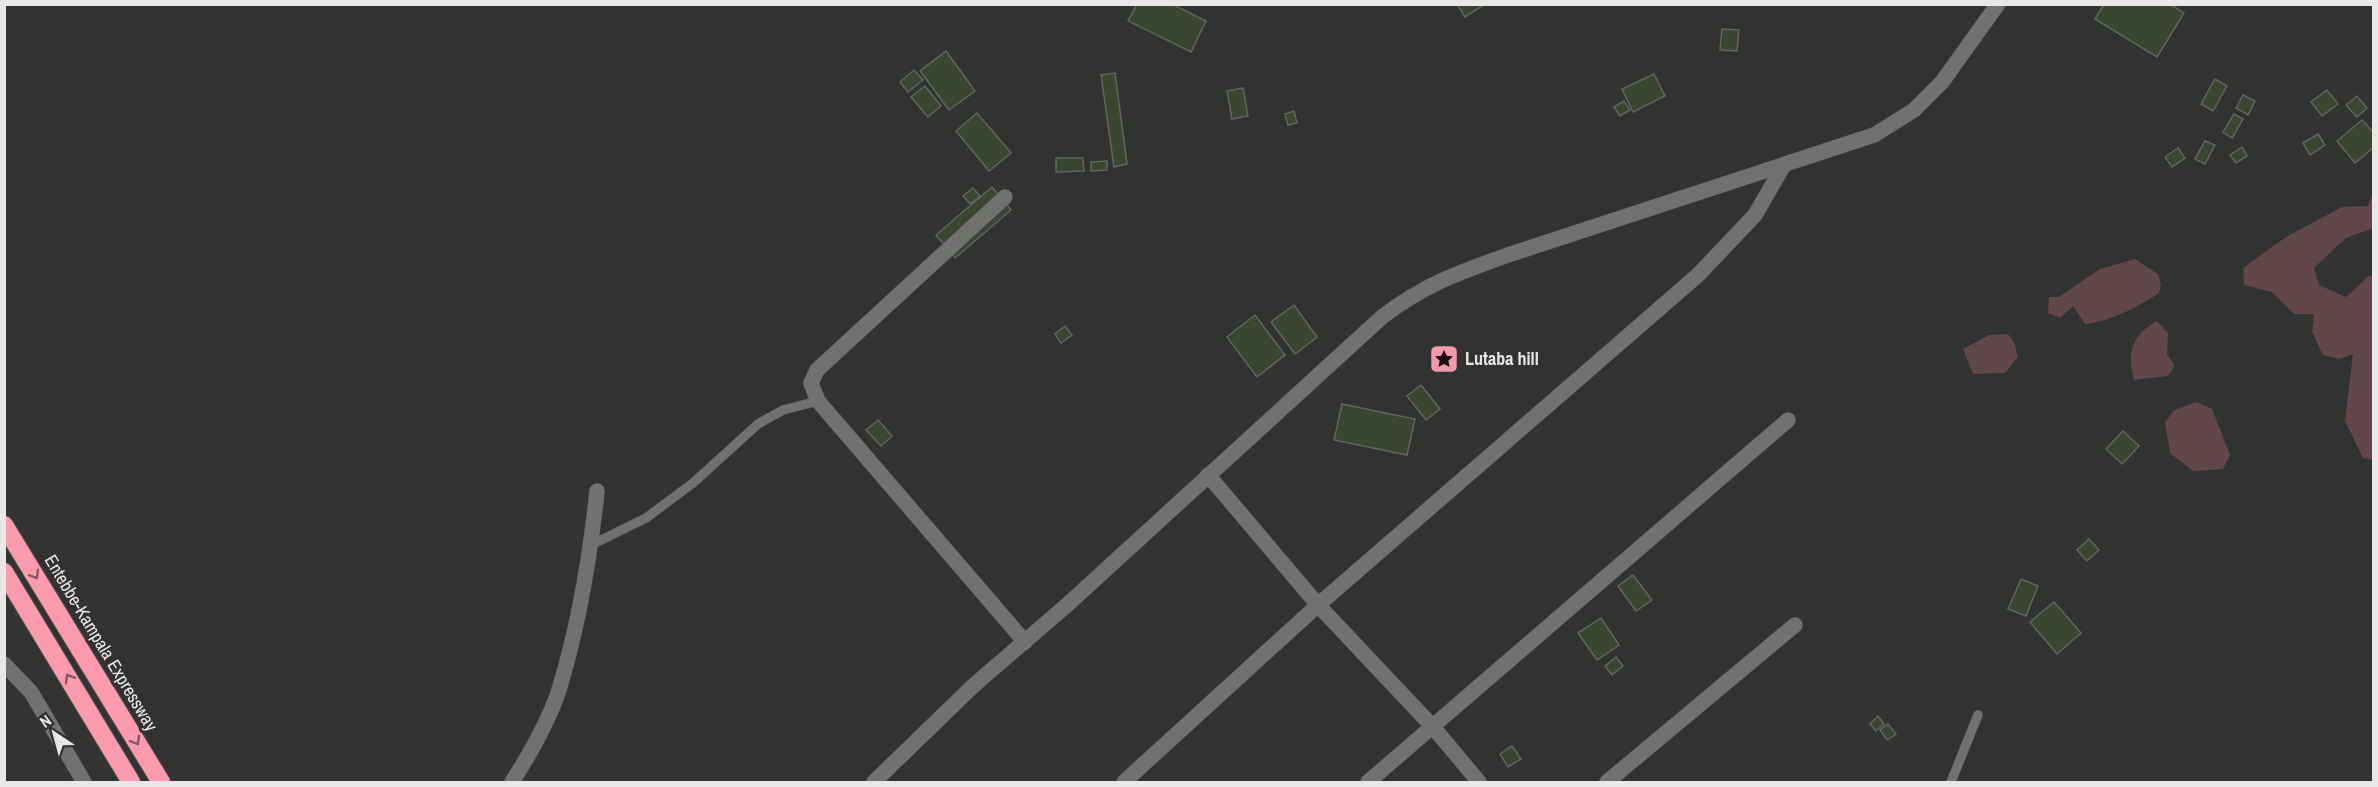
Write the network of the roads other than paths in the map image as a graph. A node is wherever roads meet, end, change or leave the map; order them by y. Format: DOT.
graph roads {
  1 [pos="1998,4"];
  2 [pos="1784,165"];
  3 [pos="1005,197"];
  4 [pos="818,401"];
  5 [pos="1788,420"];
  6 [pos="1208,475"];
  7 [pos="597,490"];
  8 [pos="4,525"];
  9 [pos="591,545"];
  10 [pos="4,572"];
  11 [pos="1318,605"];
  12 [pos="1794,625"];
  13 [pos="1025,642"];
  14 [pos="4,664"];
  15 [pos="1978,715"];
  16 [pos="1433,727"];
  17 [pos="84,783"];
  18 [pos="131,783"];
  19 [pos="161,783"];
  20 [pos="512,783"];
  21 [pos="874,783"];
  22 [pos="1124,783"];
  23 [pos="1368,783"];
  24 [pos="1479,783"];
  25 [pos="1607,783"];
  26 [pos="1951,783"];
  1 -- 2 [label="street"];
  2 -- 6 [label="street"];
  2 -- 11 [label="street"];
  3 -- 4 [label="street"];
  4 -- 9 [label="lane"];
  4 -- 13 [label="street"];
  5 -- 16 [label="street"];
  6 -- 11 [label="street"];
  6 -- 13 [label="street"];
  7 -- 9 [label="street"];
  8 -- 19 [label="highway, Entebbe-Kampala Expressway, one-way"];
  9 -- 20 [label="street"];
  18 -- 10 [label="highway, one-way"];
  11 -- 16 [label="street"];
  11 -- 22 [label="street"];
  12 -- 25 [label="street"];
  13 -- 21 [label="street"];
  14 -- 17 [label="street"];
  15 -- 26 [label="lane"];
  16 -- 23 [label="street"];
  16 -- 24 [label="street"];
}
